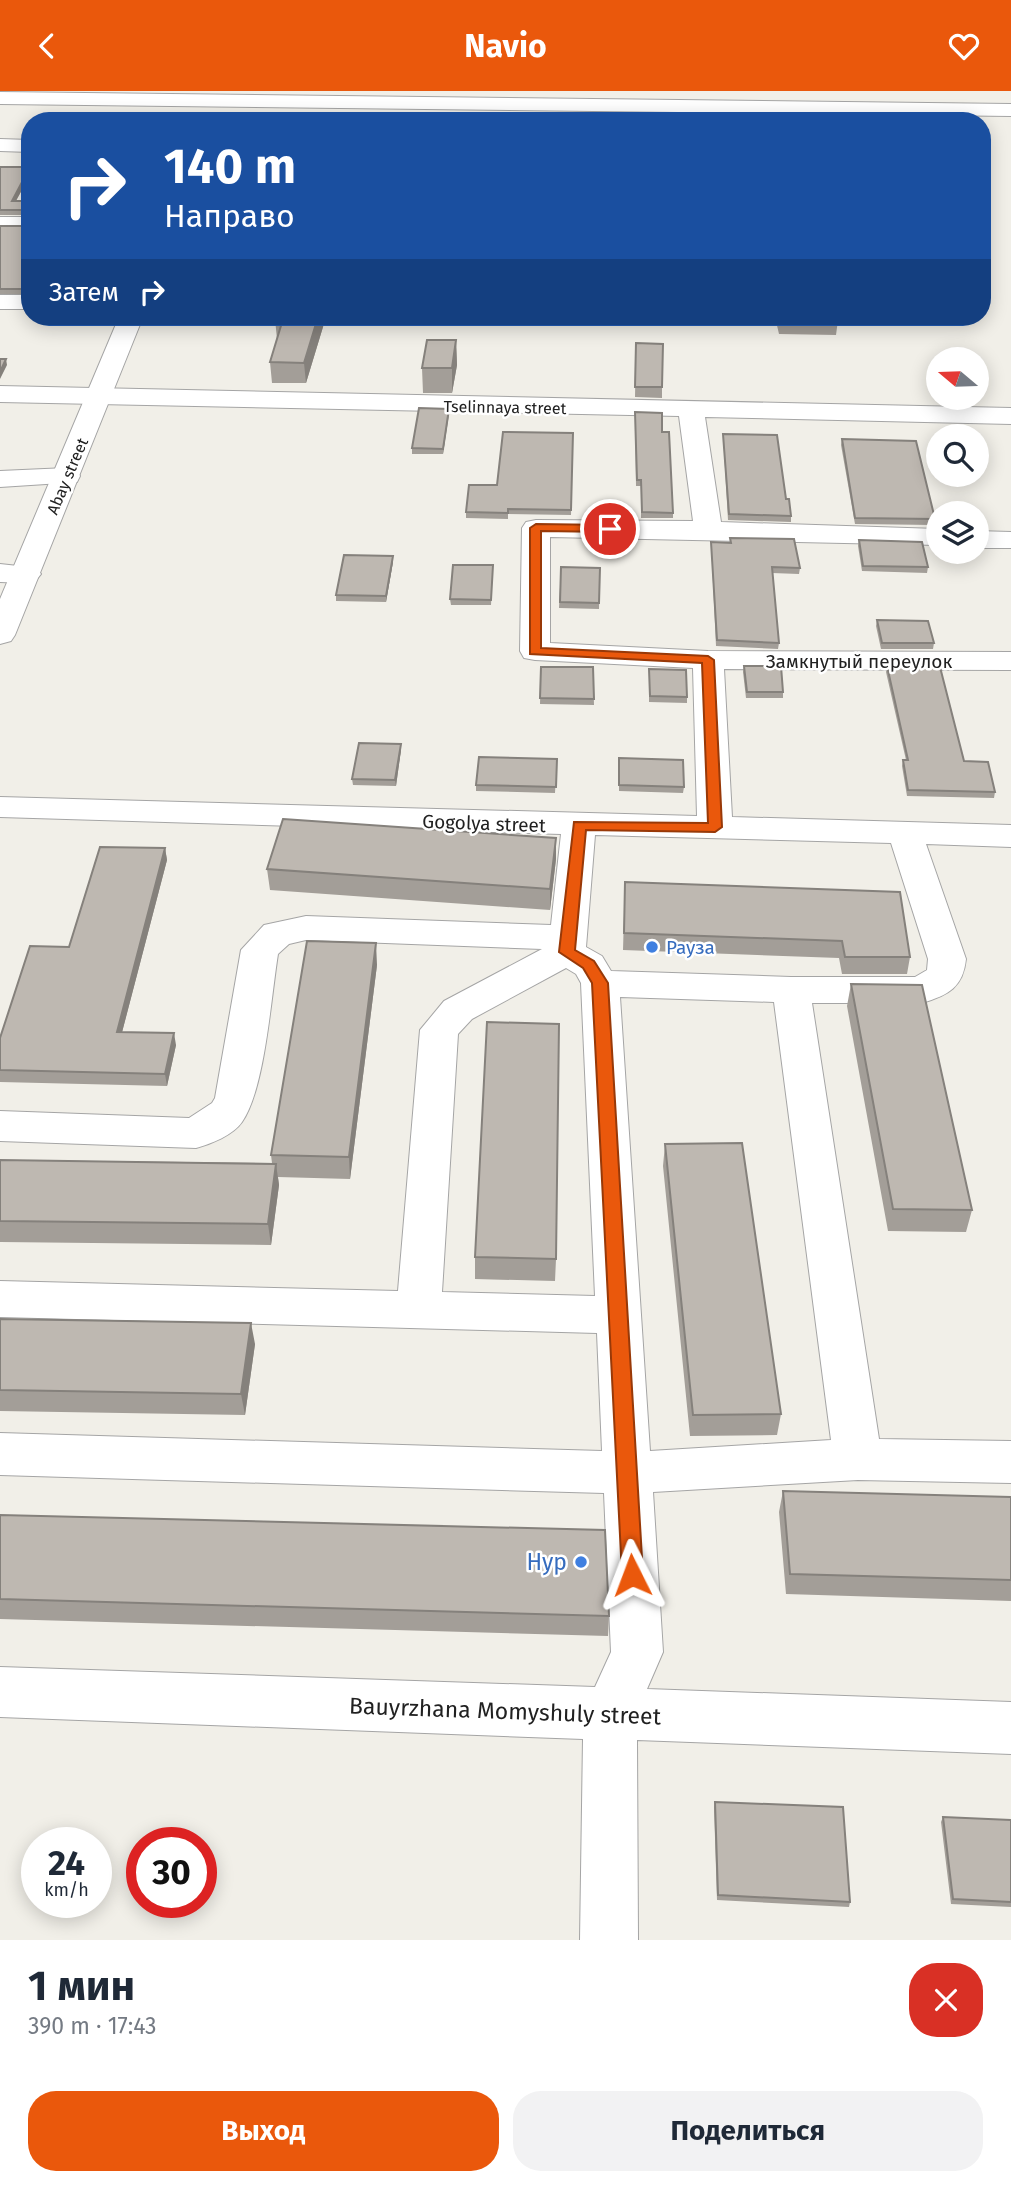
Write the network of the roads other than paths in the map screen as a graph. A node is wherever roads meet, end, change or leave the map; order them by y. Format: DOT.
graph roads {
  1 [pos="175,96"];
  2 [pos="0,98"];
  3 [pos="228,102"];
  4 [pos="1011,110"];
  5 [pos="223,112"];
  6 [pos="0,145"];
  7 [pos="21,145"];
  8 [pos="0,223"];
  9 [pos="21,223"];
  10 [pos="0,302"];
  11 [pos="21,302"];
  12 [pos="127,326"];
  13 [pos="0,394"];
  14 [pos="100,395"];
  15 [pos="691,411"];
  16 [pos="1011,416"];
  17 [pos="67,476"];
  18 [pos="0,479"];
  19 [pos="708,530"];
  20 [pos="926,537"];
  21 [pos="989,539"];
  22 [pos="1011,540"];
  23 [pos="13,573"];
  24 [pos="0,635"];
  25 [pos="708,660"];
  26 [pos="1011,661"];
  27 [pos="0,807"];
  28 [pos="579,825"];
  29 [pos="715,827"];
  30 [pos="905,833"];
  31 [pos="1011,836"];
  32 [pos="567,945"];
  33 [pos="600,983"];
  34 [pos="791,990"];
  35 [pos="0,1126"];
  36 [pos="0,1299"];
  37 [pos="419,1310"];
  38 [pos="617,1315"];
  39 [pos="0,1454"];
  40 [pos="858,1459"];
  41 [pos="1011,1462"];
  42 [pos="626,1473"];
  43 [pos="0,1692"];
  44 [pos="610,1716"];
  45 [pos="1011,1728"];
  46 [pos="609,1940"];
  1 -- 2 [label="street"];
  1 -- 3 [label="street"];
  3 -- 4 [label="street"];
  3 -- 5 [label="street"];
  6 -- 7 [label="street"];
  8 -- 9 [label="street"];
  10 -- 11 [label="street"];
  12 -- 14 [label="street, Abay street"];
  13 -- 14 [label="street, Tselinnaya street"];
  14 -- 15 [label="street, Tselinnaya street"];
  14 -- 17 [label="street, Abay street"];
  15 -- 16 [label="street, Tselinnaya street"];
  15 -- 19 [label="street"];
  17 -- 18 [label="street"];
  17 -- 23 [label="street, Abay street"];
  19 -- 20 [label="street, Замкнутый переулок"];
  19 -- 25 [label="street, Замкнутый переулок"];
  21 -- 22 [label="street"];
  23 -- 24 [label="street, Abay street"];
  25 -- 26 [label="street, Замкнутый переулок"];
  25 -- 29 [label="street"];
  27 -- 28 [label="street, Gogolya street"];
  28 -- 29 [label="street, Gogolya street"];
  28 -- 32 [label="street"];
  29 -- 30 [label="street, Gogolya street"];
  30 -- 31 [label="street, Gogolya street"];
  30 -- 34 [label="street"];
  32 -- 33 [label="street"];
  32 -- 35 [label="street"];
  32 -- 37 [label="street"];
  33 -- 34 [label="street"];
  33 -- 38 [label="street"];
  34 -- 40 [label="street"];
  36 -- 37 [label="street"];
  37 -- 38 [label="street"];
  38 -- 42 [label="street"];
  39 -- 42 [label="street"];
  40 -- 41 [label="street"];
  40 -- 42 [label="street"];
  42 -- 44 [label="street"];
  43 -- 44 [label="street, Bauyrzhana Momyshuly street"];
  44 -- 45 [label="street, Bauyrzhana Momyshuly street"];
  44 -- 46 [label="street"];
}
